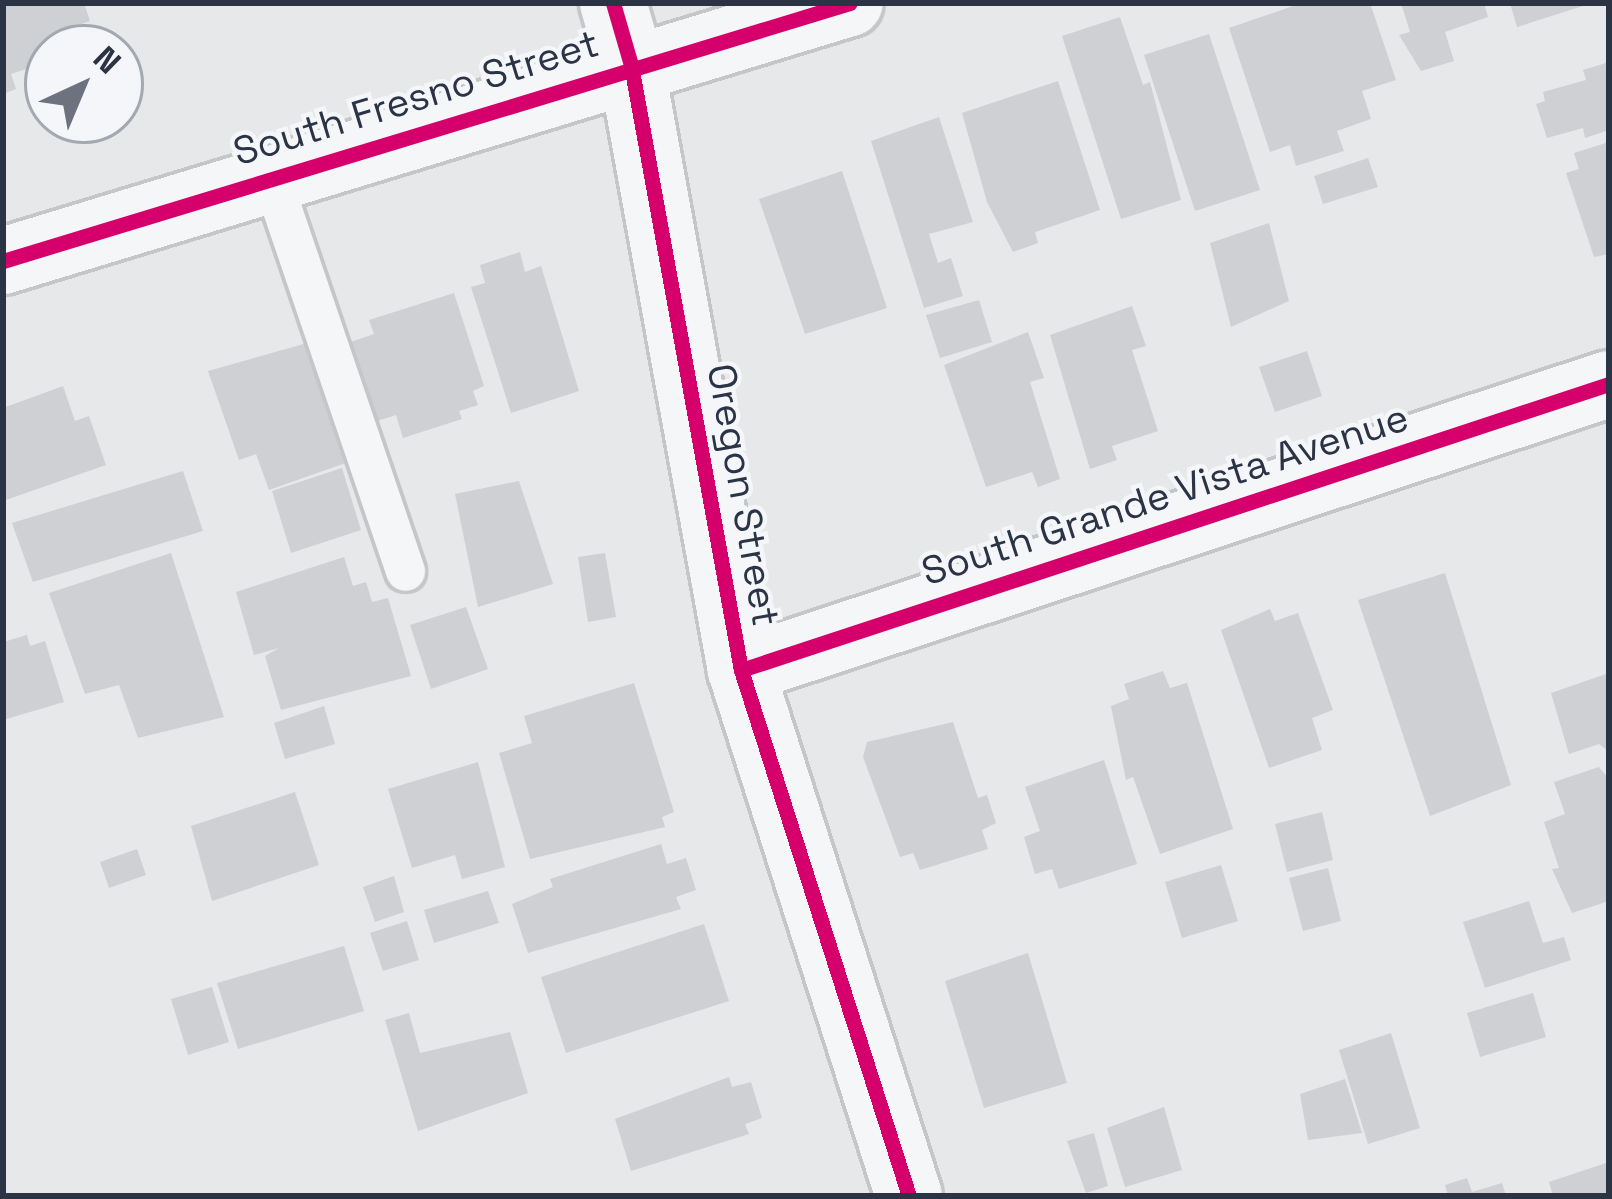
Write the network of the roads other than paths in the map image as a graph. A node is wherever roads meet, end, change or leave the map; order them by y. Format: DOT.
graph roads {
  1 [pos="613,3"];
  2 [pos="850,3"];
  3 [pos="631,65"];
  4 [pos="271,178"];
  5 [pos="3,261"];
  6 [pos="1609,384"];
  7 [pos="405,571"];
  8 [pos="741,670"];
  9 [pos="909,1196"];
  1 -- 3 [label="street, Oregon Street"];
  2 -- 3 [label="street, South Fresno Street"];
  3 -- 4 [label="street, South Fresno Street"];
  3 -- 8 [label="street, Oregon Street"];
  4 -- 5 [label="street, South Fresno Street"];
  4 -- 7 [label="lane"];
  6 -- 8 [label="street, South Grande Vista Avenue"];
  8 -- 9 [label="street, Oregon Street"];
}
